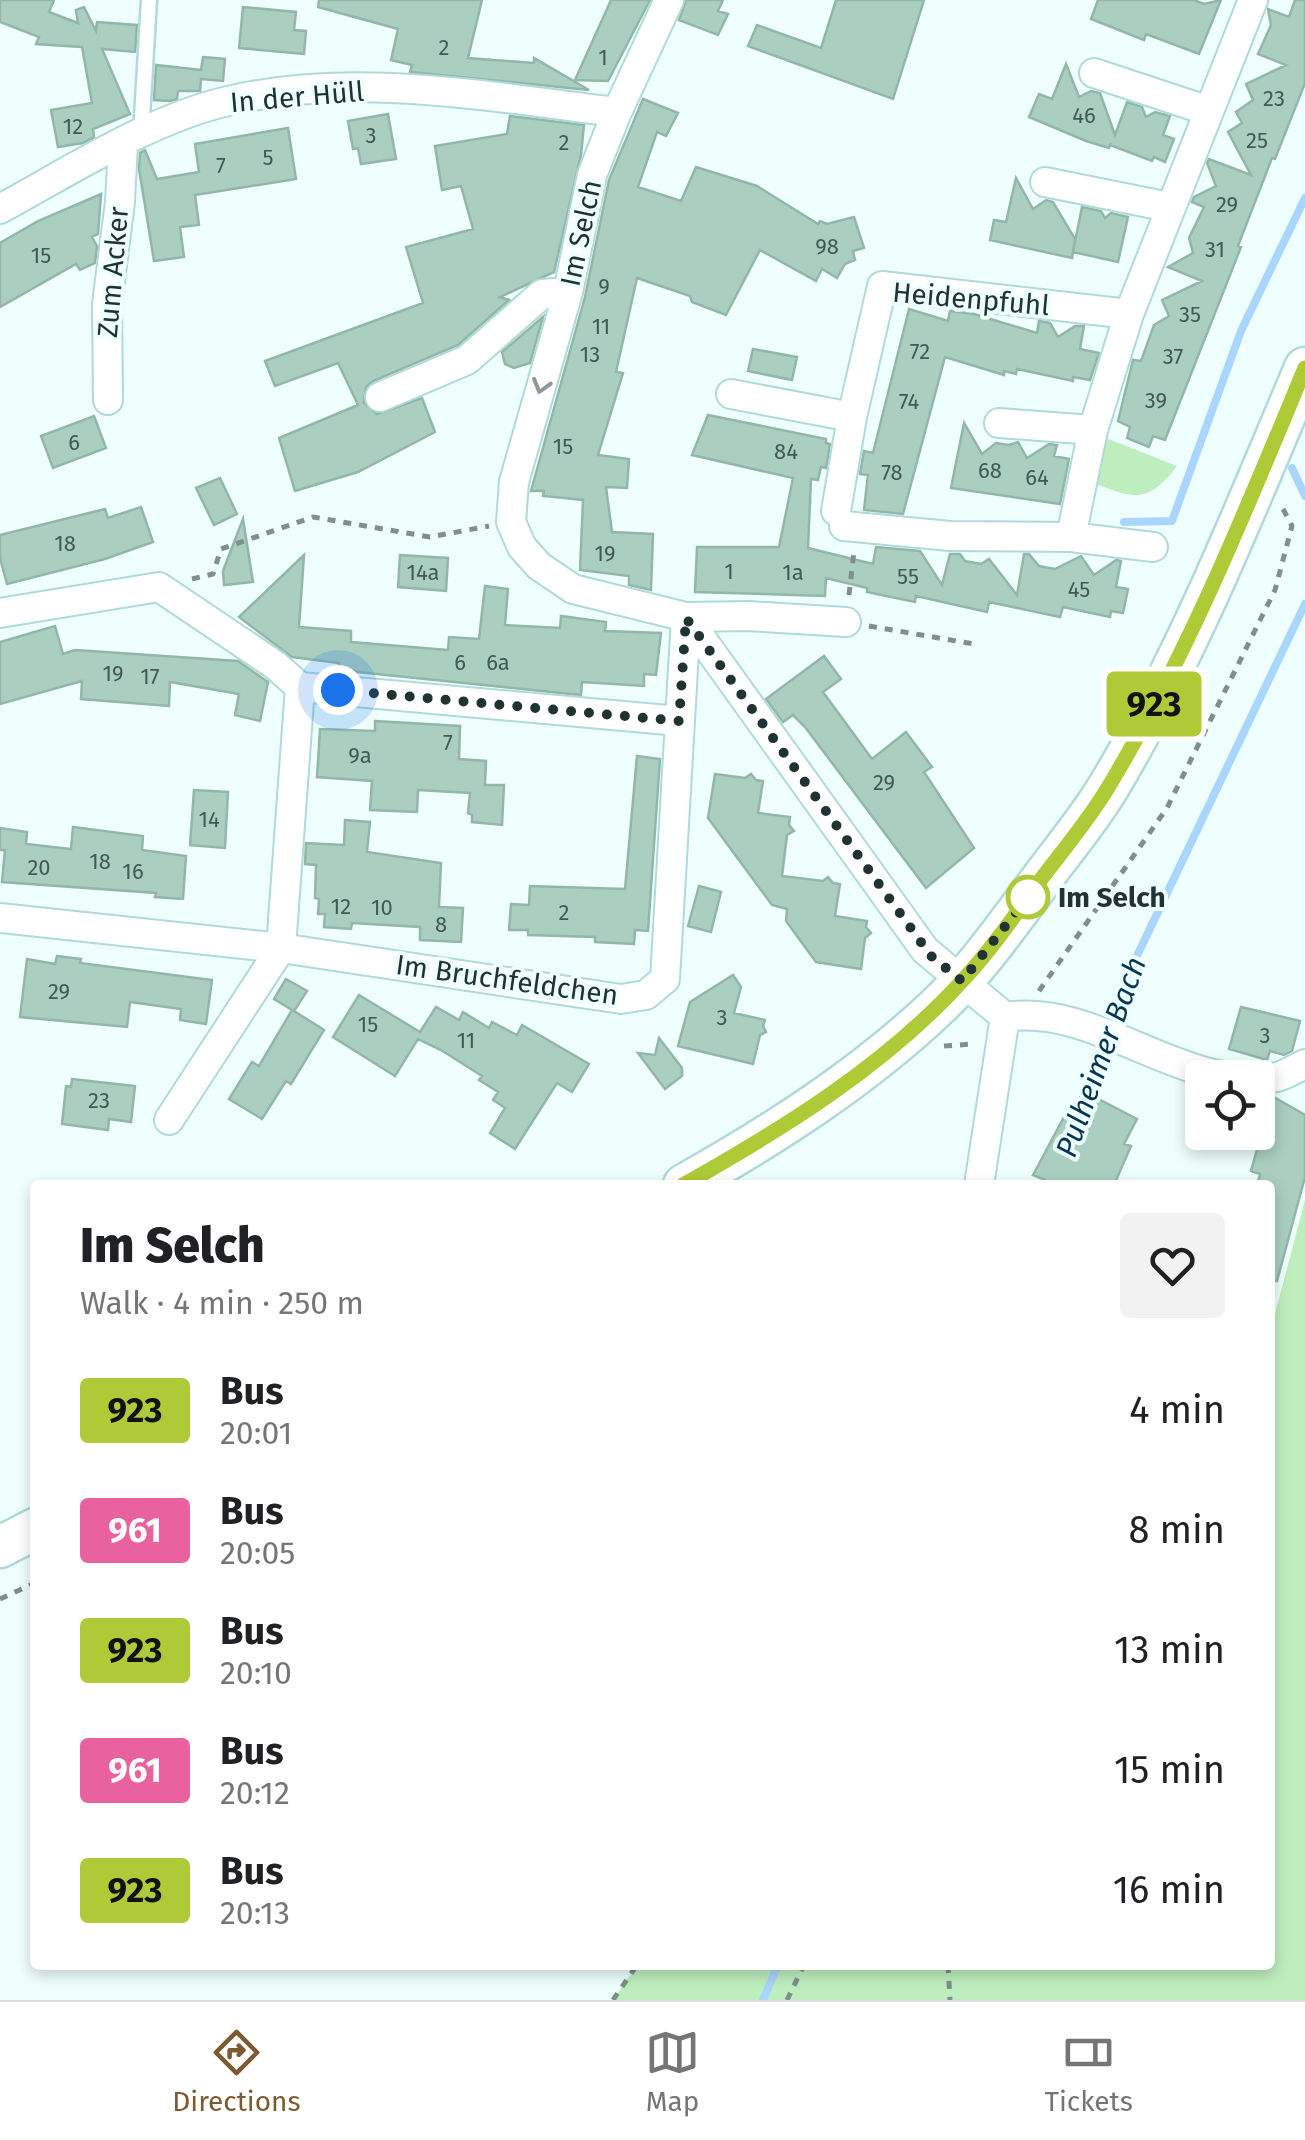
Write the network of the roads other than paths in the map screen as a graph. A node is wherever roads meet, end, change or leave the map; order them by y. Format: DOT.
graph roads {
  1 [pos="150,0"];
  2 [pos="669,0"];
  3 [pos="1251,1"];
  4 [pos="1094,72"];
  5 [pos="1209,111"];
  6 [pos="617,112"];
  7 [pos="132,139"];
  8 [pos="1045,182"];
  9 [pos="1170,207"];
  10 [pos="0,210"];
  11 [pos="568,292"];
  12 [pos="1129,314"];
  13 [pos="1305,368"];
  14 [pos="731,394"];
  15 [pos="380,398"];
  16 [pos="108,400"];
  17 [pos="852,417"];
  18 [pos="999,422"];
  19 [pos="1093,430"];
  20 [pos="1071,537"];
  21 [pos="1153,546"];
  22 [pos="0,613"];
  23 [pos="676,616"];
  24 [pos="846,622"];
  25 [pos="300,687"];
  26 [pos="679,721"];
  27 [pos="0,918"];
  28 [pos="282,948"];
  29 [pos="962,981"];
  30 [pos="1020,1023"];
  31 [pos="1305,1064"];
  32 [pos="169,1120"];
  33 [pos="692,1180"];
  34 [pos="979,1180"];
  35 [pos="30,1532"];
  36 [pos="0,1547"];
  1 -- 7 [label="lane"];
  2 -- 6 [label="street, Im Selch"];
  3 -- 5 [label="street"];
  4 -- 5 [label="street"];
  5 -- 9 [label="street"];
  6 -- 7 [label="street, In der Hüll"];
  6 -- 11 [label="street, Im Selch"];
  7 -- 10 [label="street, In der Hüll"];
  7 -- 16 [label="street, Zum Acker"];
  8 -- 9 [label="street"];
  9 -- 12 [label="street"];
  11 -- 15 [label="street"];
  11 -- 23 [label="street, Im Selch, one-way"];
  12 -- 17 [label="street, Heidenpfuhl"];
  12 -- 19 [label="street"];
  13 -- 29 [label="main road"];
  14 -- 17 [label="street"];
  17 -- 20 [label="street, Heidenpfuhl"];
  18 -- 19 [label="street"];
  19 -- 20 [label="street"];
  20 -- 21 [label="street"];
  22 -- 25 [label="street"];
  23 -- 24 [label="street"];
  23 -- 26 [label="street, Im Bruchfeldchen"];
  23 -- 29 [label="street"];
  25 -- 26 [label="street"];
  25 -- 28 [label="street"];
  26 -- 28 [label="street, Im Bruchfeldchen"];
  27 -- 28 [label="street, Im Bruchfeldchen"];
  28 -- 32 [label="street"];
  29 -- 30 [label="street"];
  29 -- 33 [label="main road"];
  30 -- 31 [label="street"];
  30 -- 34 [label="street"];
  35 -- 36 [label="main road"];
}
